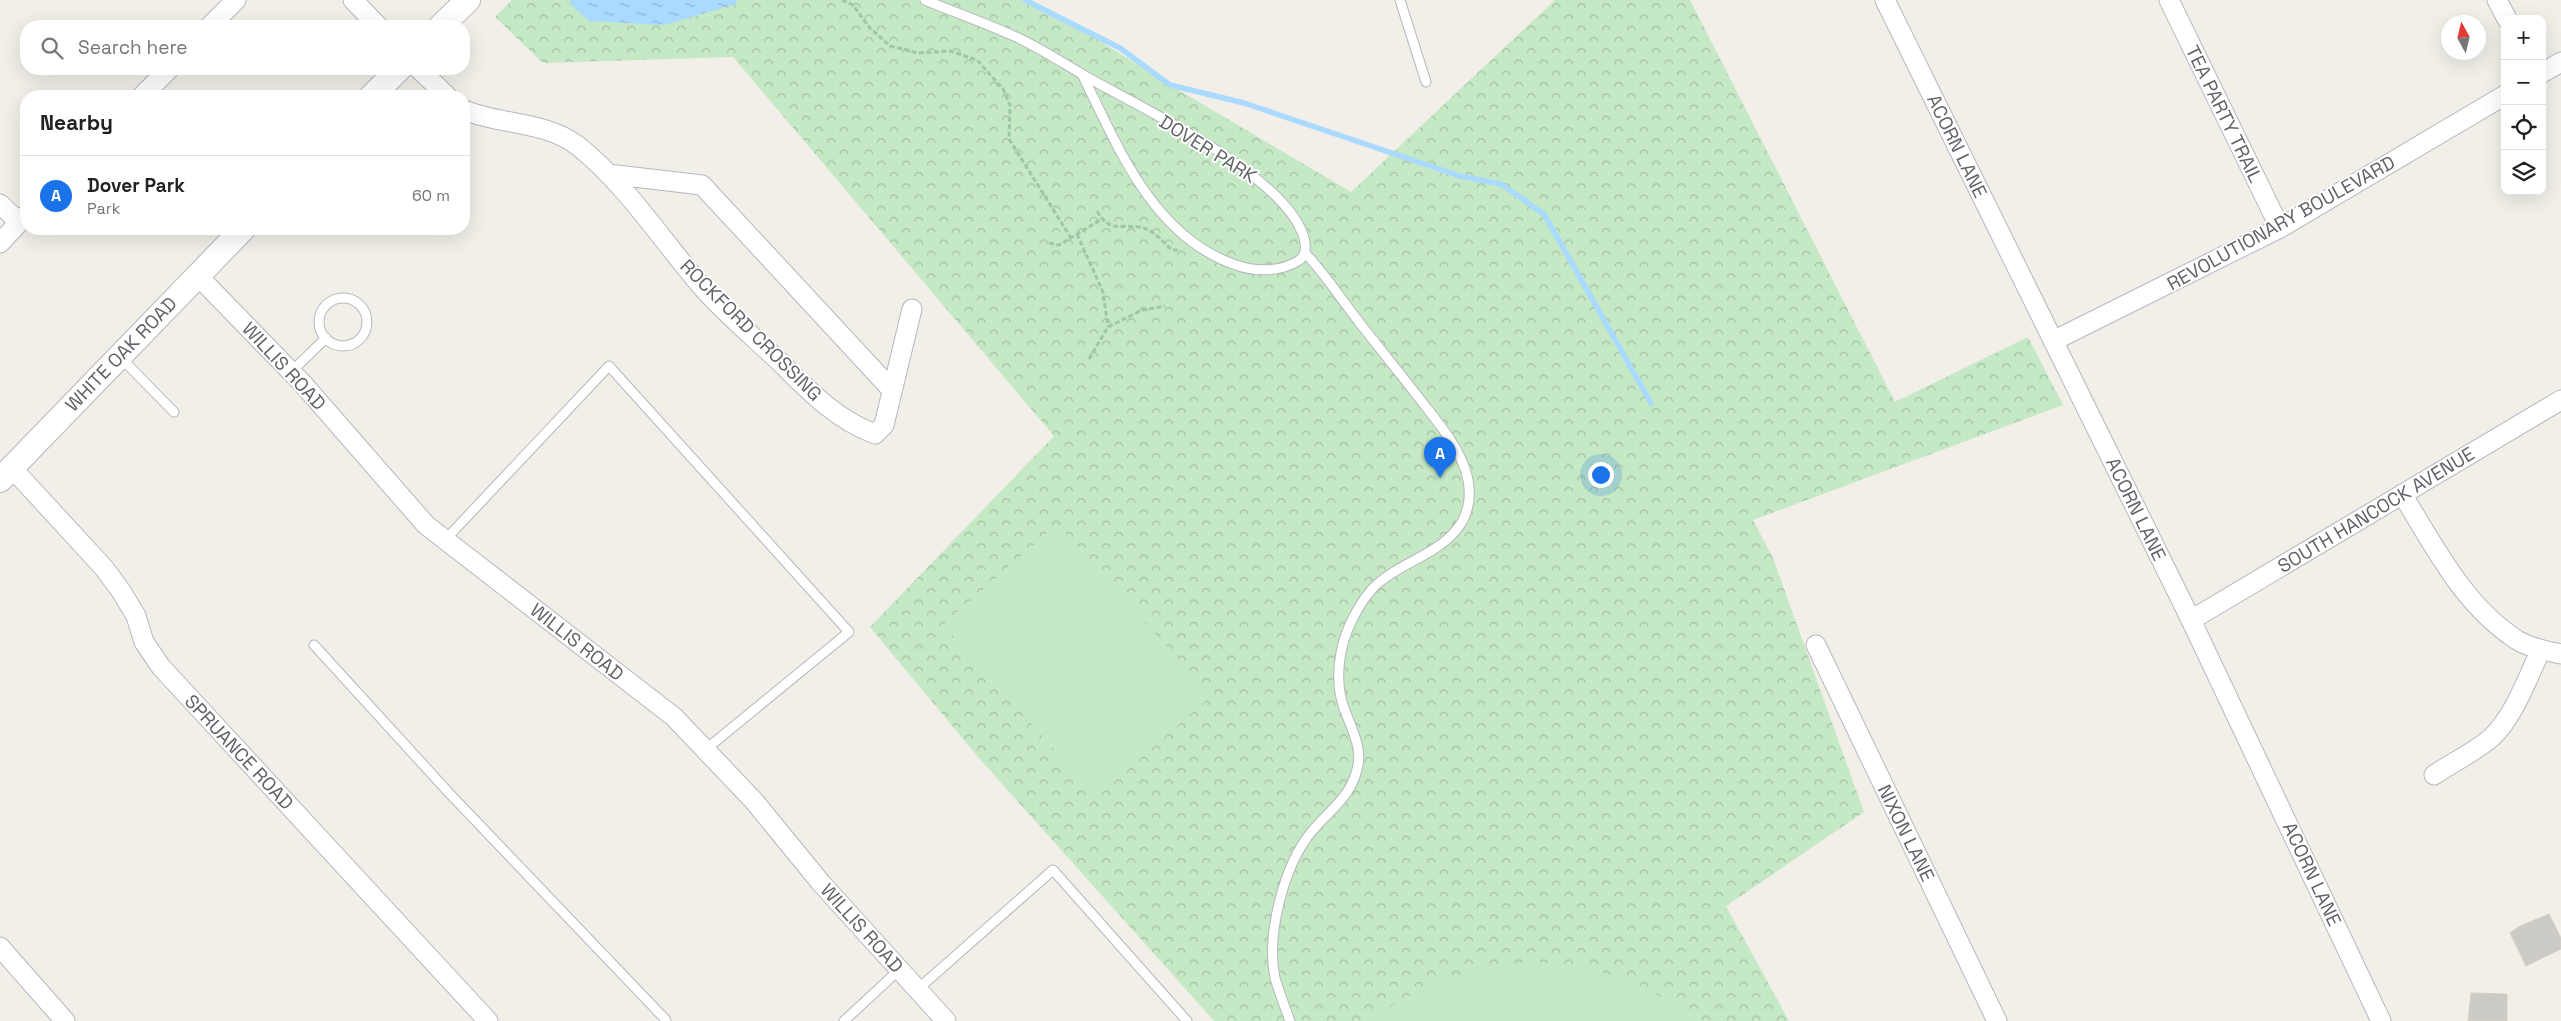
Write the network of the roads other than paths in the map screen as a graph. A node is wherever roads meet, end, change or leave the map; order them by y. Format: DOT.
graph roads {
  1 [pos="236,0"];
  2 [pos="353,0"];
  3 [pos="468,0"];
  4 [pos="925,0"];
  5 [pos="1400,0"];
  6 [pos="1885,0"];
  7 [pos="2168,0"];
  8 [pos="2497,0"];
  9 [pos="2505,15"];
  10 [pos="216,20"];
  11 [pos="372,20"];
  12 [pos="448,20"];
  13 [pos="2561,62"];
  14 [pos="2546,71"];
  15 [pos="1082,74"];
  16 [pos="163,75"];
  17 [pos="393,75"];
  18 [pos="426,75"];
  19 [pos="1426,82"];
  20 [pos="148,90"];
  21 [pos="378,90"];
  22 [pos="441,90"];
  23 [pos="2501,98"];
  24 [pos="470,112"];
  25 [pos="608,174"];
  26 [pos="0,204"];
  27 [pos="20,217"];
  28 [pos="20,222"];
  29 [pos="2280,228"];
  30 [pos="237,235"];
  31 [pos="0,243"];
  32 [pos="1306,253"];
  33 [pos="197,275"];
  34 [pos="912,308"];
  35 [pos="326,338"];
  36 [pos="2053,341"];
  37 [pos="119,356"];
  38 [pos="291,372"];
  39 [pos="892,390"];
  40 [pos="2561,400"];
  41 [pos="174,412"];
  42 [pos="6,474"];
  43 [pos="2402,494"];
  44 [pos="446,540"];
  45 [pos="2191,620"];
  46 [pos="314,645"];
  47 [pos="1816,645"];
  48 [pos="2541,650"];
  49 [pos="2561,654"];
  50 [pos="705,750"];
  51 [pos="2434,775"];
  52 [pos="0,947"];
  53 [pos="900,970"];
  54 [pos="918,989"];
  55 [pos="666,1020"];
  56 [pos="65,1021"];
  57 [pos="488,1021"];
  58 [pos="844,1021"];
  59 [pos="946,1021"];
  60 [pos="1187,1021"];
  61 [pos="1290,1021"];
  62 [pos="1997,1021"];
  63 [pos="2381,1021"];
  1 -- 10 [label="street"];
  2 -- 11 [label="street"];
  3 -- 12 [label="street"];
  4 -- 15 [label="lane, DOVER PARK"];
  5 -- 19 [label="lane"];
  6 -- 36 [label="street, ACORN LANE"];
  7 -- 29 [label="street, TEA PARTY TRAIL"];
  8 -- 9 [label="street"];
  13 -- 14 [label="street"];
  15 -- 32 [label="lane, DOVER PARK"];
  15 -- 32 [label="lane, DOVER PARK"];
  16 -- 20 [label="street"];
  17 -- 21 [label="street"];
  18 -- 22 [label="street"];
  23 -- 29 [label="street, REVOLUTIONARY BOULEVARD"];
  24 -- 25 [label="street, ROCKFORD CROSSING"];
  25 -- 39 [label="street"];
  25 -- 39 [label="street, ROCKFORD CROSSING"];
  26 -- 27 [label="street"];
  28 -- 31 [label="street"];
  29 -- 36 [label="street, REVOLUTIONARY BOULEVARD"];
  30 -- 33 [label="street, WHITE OAK ROAD"];
  32 -- 61 [label="lane"];
  33 -- 37 [label="street, WHITE OAK ROAD"];
  33 -- 38 [label="street, WILLIS ROAD"];
  34 -- 39 [label="street, ROCKFORD CROSSING"];
  35 -- 35 [label="lane"];
  35 -- 38 [label="lane"];
  36 -- 45 [label="street, ACORN LANE"];
  37 -- 41 [label="lane"];
  37 -- 42 [label="street, WHITE OAK ROAD"];
  38 -- 44 [label="street, WILLIS ROAD"];
  40 -- 43 [label="street, SOUTH HANCOCK AVENUE"];
  42 -- 57 [label="street, SPRUANCE ROAD"];
  43 -- 45 [label="street, SOUTH HANCOCK AVENUE"];
  43 -- 48 [label="street"];
  44 -- 50 [label="street, WILLIS ROAD"];
  44 -- 50 [label="lane"];
  45 -- 63 [label="street, ACORN LANE"];
  46 -- 55 [label="lane"];
  47 -- 62 [label="street, NIXON LANE"];
  48 -- 49 [label="street"];
  48 -- 51 [label="street"];
  50 -- 53 [label="street, WILLIS ROAD"];
  52 -- 56 [label="street"];
  53 -- 54 [label="street, WILLIS ROAD"];
  53 -- 58 [label="lane"];
  54 -- 59 [label="street, WILLIS ROAD"];
  54 -- 60 [label="lane"];
}
